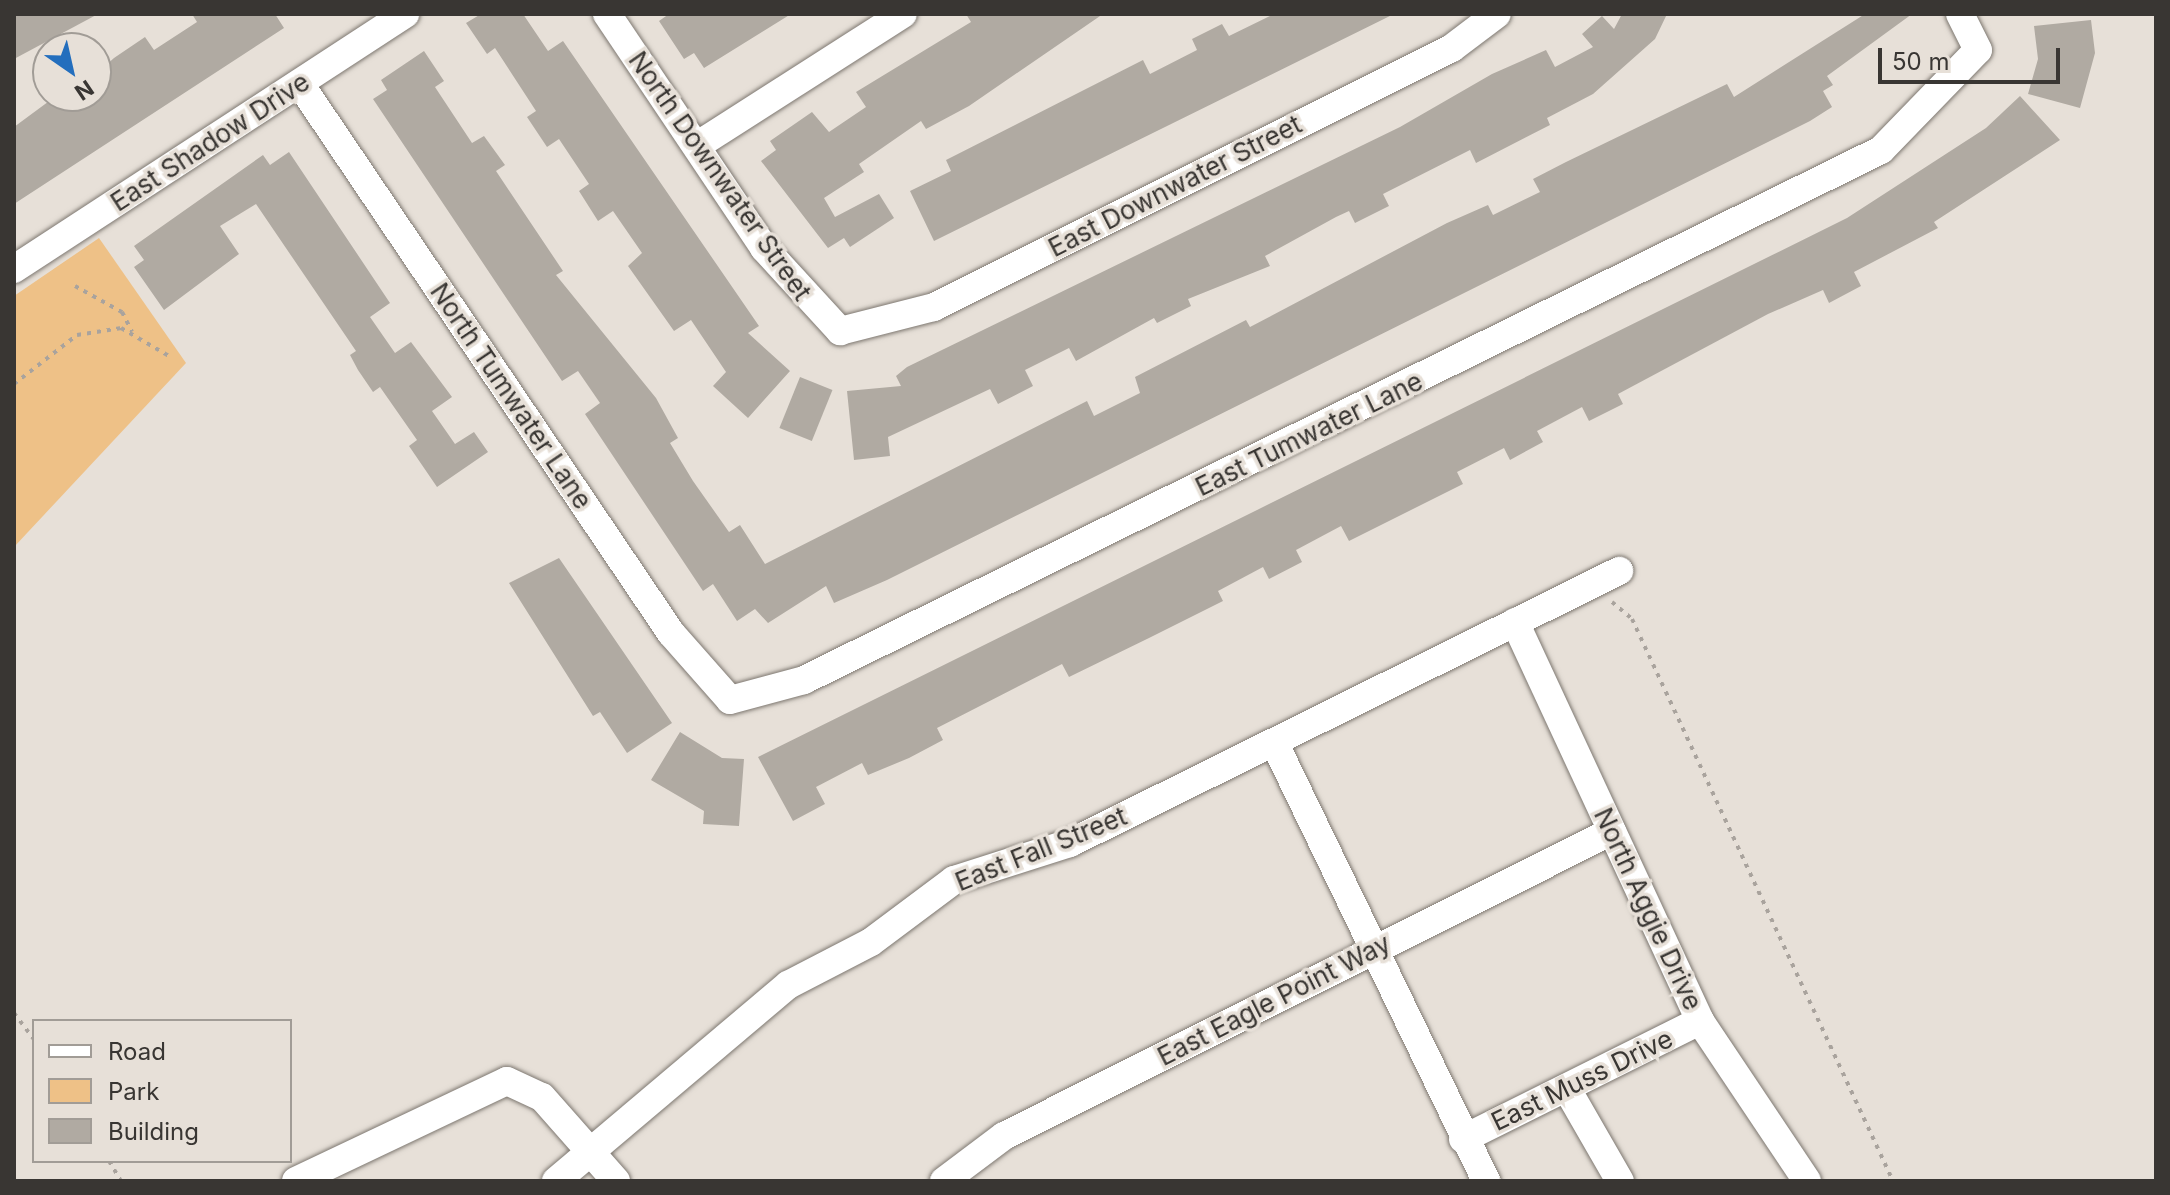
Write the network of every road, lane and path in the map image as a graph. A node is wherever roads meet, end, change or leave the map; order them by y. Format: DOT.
graph roads {
  1 [pos="405,14"];
  2 [pos="607,14"];
  3 [pos="903,14"];
  4 [pos="1497,14"];
  5 [pos="1960,14"];
  6 [pos="300,84"];
  7 [pos="698,145"];
  8 [pos="14,269"];
  9 [pos="75,286"];
  10 [pos="840,331"];
  11 [pos="133,334"];
  12 [pos="169,356"];
  13 [pos="14,384"];
  14 [pos="1619,571"];
  15 [pos="1610,601"];
  16 [pos="1515,622"];
  17 [pos="730,700"];
  18 [pos="1274,742"];
  19 [pos="1612,831"];
  20 [pos="1375,949"];
  21 [pos="14,1013"];
  22 [pos="1700,1021"];
  23 [pos="32,1037"];
  24 [pos="1567,1089"];
  25 [pos="1463,1139"];
  26 [pos="591,1154"];
  27 [pos="110,1163"];
  28 [pos="121,1181"];
  29 [pos="296,1181"];
  30 [pos="556,1181"];
  31 [pos="616,1181"];
  32 [pos="944,1181"];
  33 [pos="1486,1181"];
  34 [pos="1620,1181"];
  35 [pos="1807,1181"];
  36 [pos="1893,1181"];
  1 -- 6 [label="street, East Shadow Drive"];
  2 -- 7 [label="street, North Downwater Street"];
  3 -- 7 [label="street"];
  4 -- 10 [label="street, East Downwater Street"];
  5 -- 17 [label="street, East Tumwater Lane"];
  6 -- 8 [label="street, East Shadow Drive"];
  6 -- 17 [label="street, North Tumwater Lane"];
  7 -- 10 [label="street, North Downwater Street"];
  9 -- 11 [label="path"];
  11 -- 12 [label="path"];
  11 -- 13 [label="path"];
  14 -- 16 [label="street, East Fall Street"];
  15 -- 36 [label="path"];
  16 -- 18 [label="street, East Fall Street"];
  16 -- 19 [label="street, North Aggie Drive"];
  18 -- 20 [label="street"];
  18 -- 26 [label="street, East Fall Street"];
  19 -- 20 [label="street, East Eagle Point Way"];
  19 -- 22 [label="street, North Aggie Drive"];
  20 -- 25 [label="street"];
  20 -- 32 [label="street, East Eagle Point Way"];
  21 -- 23 [label="path"];
  22 -- 24 [label="street, East Muss Drive"];
  22 -- 35 [label="street, North Aggie Drive"];
  24 -- 25 [label="street, East Muss Drive"];
  24 -- 34 [label="street"];
  25 -- 33 [label="street"];
  26 -- 29 [label="street"];
  26 -- 30 [label="street, East Fall Street"];
  26 -- 31 [label="street"];
  27 -- 28 [label="path"];
}
